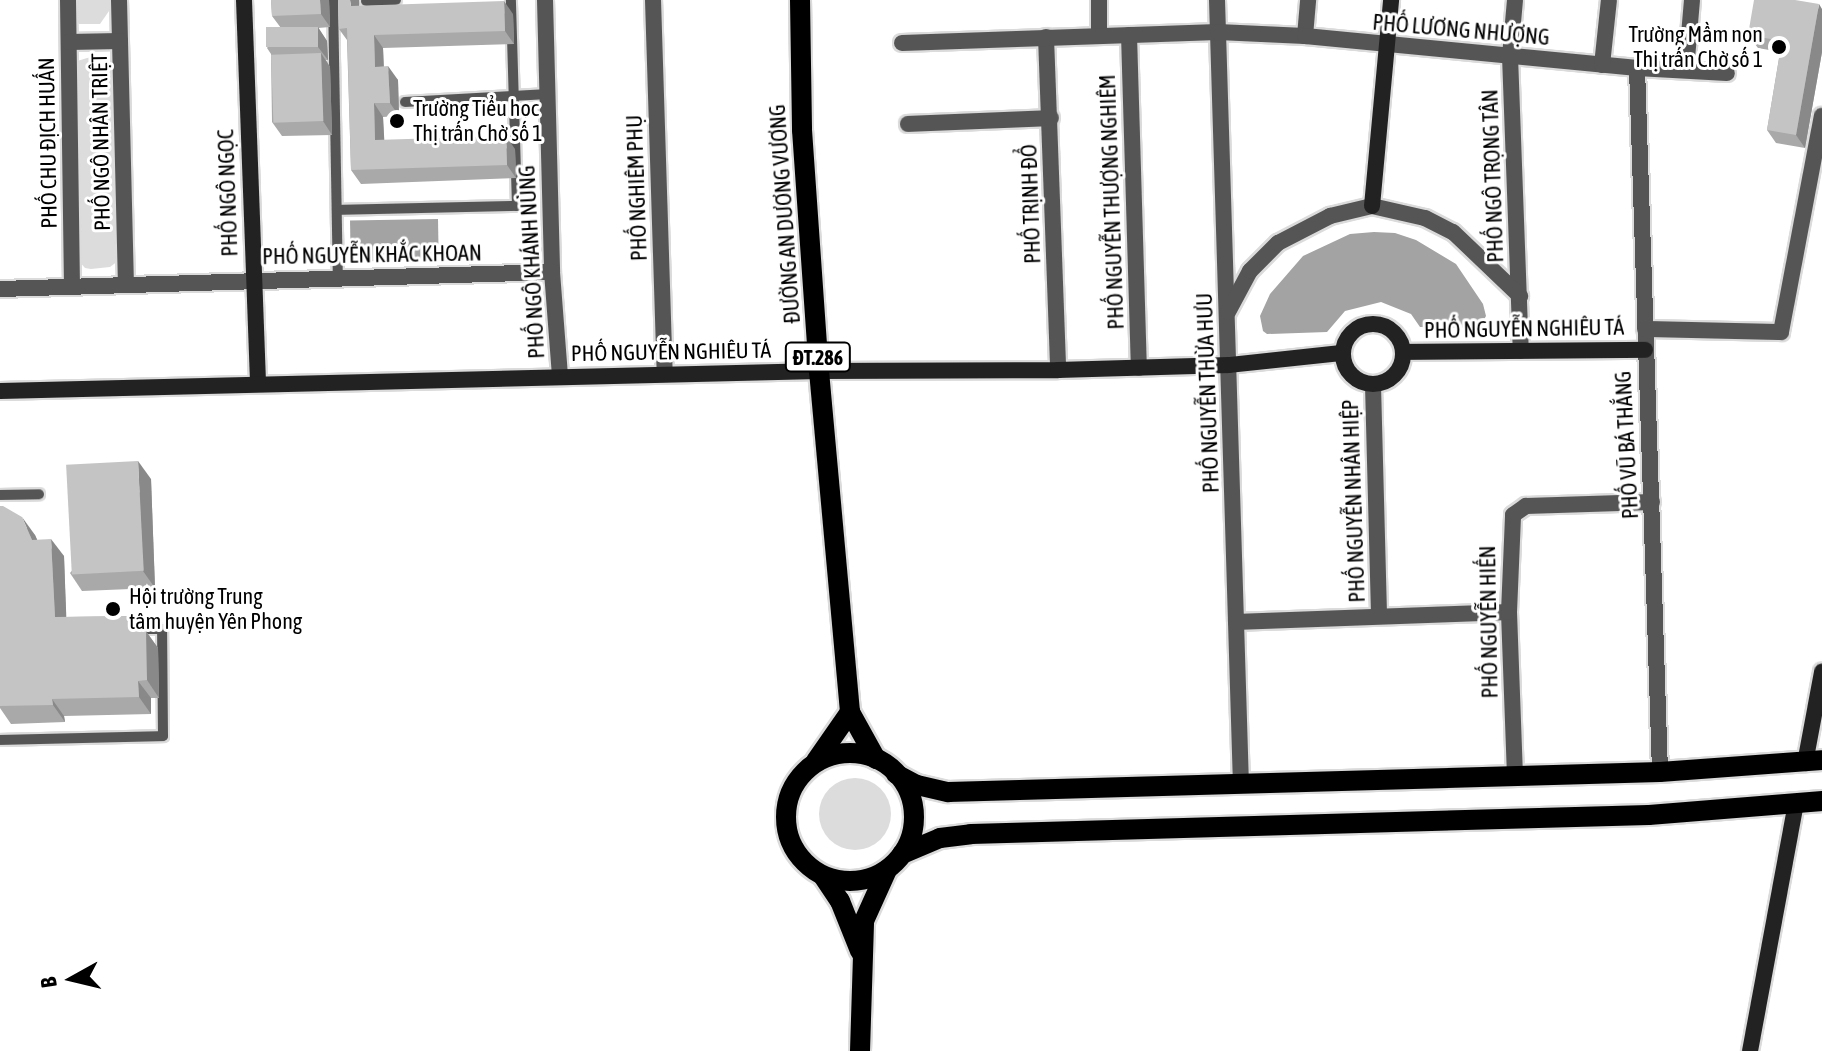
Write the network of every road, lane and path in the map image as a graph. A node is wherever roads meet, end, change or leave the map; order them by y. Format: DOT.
graph roads {
  1 [pos="68,0"];
  2 [pos="119,0"];
  3 [pos="244,0"];
  4 [pos="333,0"];
  5 [pos="396,0"];
  6 [pos="511,0"];
  7 [pos="545,0"];
  8 [pos="653,0"];
  9 [pos="800,0"];
  10 [pos="1099,0"];
  11 [pos="1217,0"];
  12 [pos="1308,0"];
  13 [pos="1391,0"];
  14 [pos="1515,0"];
  15 [pos="1609,0"];
  16 [pos="1692,0"];
  17 [pos="366,1"];
  18 [pos="1218,32"];
  19 [pos="1099,35"];
  20 [pos="1129,35"];
  21 [pos="1305,36"];
  22 [pos="1046,37"];
  23 [pos="120,41"];
  24 [pos="69,42"];
  25 [pos="902,43"];
  26 [pos="1386,45"];
  27 [pos="1510,56"];
  28 [pos="1602,65"];
  29 [pos="1637,68"];
  30 [pos="1686,70"];
  31 [pos="1727,73"];
  32 [pos="548,94"];
  33 [pos="515,96"];
  34 [pos="405,102"];
  35 [pos="1822,116"];
  36 [pos="1051,118"];
  37 [pos="908,124"];
  38 [pos="1372,206"];
  39 [pos="337,210"];
  40 [pos="552,272"];
  41 [pos="338,277"];
  42 [pos="254,279"];
  43 [pos="126,284"];
  44 [pos="72,285"];
  45 [pos="0,289"];
  46 [pos="1520,296"];
  47 [pos="1228,314"];
  48 [pos="1645,329"];
  49 [pos="1645,350"];
  50 [pos="1521,351"];
  51 [pos="1403,352"];
  52 [pos="1342,353"];
  53 [pos="1229,365"];
  54 [pos="1139,368"];
  55 [pos="1058,370"];
  56 [pos="819,371"];
  57 [pos="665,374"];
  58 [pos="560,377"];
  59 [pos="258,384"];
  60 [pos="1373,385"];
  61 [pos="0,391"];
  62 [pos="39,494"];
  63 [pos="0,495"];
  64 [pos="1652,502"];
  65 [pos="1509,612"];
  66 [pos="1379,616"];
  67 [pos="1236,622"];
  68 [pos="119,629"];
  69 [pos="1822,672"];
  70 [pos="850,712"];
  71 [pos="0,740"];
  72 [pos="876,759"];
  73 [pos="1813,762"];
  74 [pos="812,765"];
  75 [pos="1660,772"];
  76 [pos="896,774"];
  77 [pos="1515,776"];
  78 [pos="1241,784"];
  79 [pos="1822,801"];
  80 [pos="1796,804"];
  81 [pos="902,854"];
  82 [pos="887,870"];
  83 [pos="823,876"];
  84 [pos="861,954"];
  85 [pos="860,1051"];
  86 [pos="1750,1051"];
  1 -- 24 [label="street, PHỐ CHU ĐỊCH HUẤN"];
  2 -- 23 [label="street, PHỐ NGÔ NHÂN TRIỆT"];
  3 -- 42 [label="street, PHỐ NGÔ NGỌC"];
  4 -- 39 [label="lane"];
  5 -- 17 [label="lane"];
  6 -- 33 [label="lane"];
  7 -- 32 [label="street, PHỐ NGÔ KHÁNH NÙNG"];
  8 -- 57 [label="street, PHỐ NGHIÊM PHỤ"];
  9 -- 56 [label="main road, ĐƯỜNG AN DƯƠNG VƯƠNG / ĐT.286"];
  10 -- 19 [label="street"];
  11 -- 18 [label="street, PHỐ NGUYỄN THỪA HƯU"];
  12 -- 21 [label="street"];
  13 -- 26 [label="street"];
  14 -- 27 [label="street, PHỐ NGÔ TRỌNG TÂN"];
  15 -- 28 [label="street"];
  16 -- 30 [label="street"];
  18 -- 20 [label="street, PHỐ LƯƠNG NHƯỢNG"];
  18 -- 21 [label="street, PHỐ LƯƠNG NHƯỢNG"];
  18 -- 47 [label="street, PHỐ NGUYỄN THỪA HƯU"];
  19 -- 20 [label="street, PHỐ LƯƠNG NHƯỢNG"];
  19 -- 22 [label="street, PHỐ LƯƠNG NHƯỢNG"];
  20 -- 54 [label="street, PHỐ NGUYỄN THƯỢNG NGHIÊM"];
  21 -- 26 [label="street, PHỐ LƯƠNG NHƯỢNG"];
  22 -- 25 [label="street, PHỐ LƯƠNG NHƯỢNG"];
  22 -- 36 [label="street, PHỐ TRỊNH ĐỔ"];
  23 -- 24 [label="street"];
  23 -- 43 [label="street, PHỐ NGÔ NHÂN TRIỆT"];
  24 -- 44 [label="street, PHỐ CHU ĐỊCH HUẤN"];
  26 -- 27 [label="street, PHỐ LƯƠNG NHƯỢNG"];
  26 -- 38 [label="street"];
  27 -- 28 [label="street, PHỐ LƯƠNG NHƯỢNG"];
  27 -- 46 [label="street, PHỐ NGÔ TRỌNG TÂN"];
  28 -- 29 [label="street, PHỐ LƯƠNG NHƯỢNG"];
  29 -- 30 [label="street, PHỐ LƯƠNG NHƯỢNG"];
  29 -- 48 [label="street, PHỐ VŨ BÁ THẮNG"];
  30 -- 31 [label="street, PHỐ LƯƠNG NHƯỢNG"];
  32 -- 33 [label="lane"];
  32 -- 40 [label="street, PHỐ NGÔ KHÁNH NÙNG"];
  33 -- 34 [label="lane"];
  33 -- 39 [label="lane"];
  35 -- 48 [label="street"];
  36 -- 37 [label="street"];
  36 -- 55 [label="street, PHỐ TRỊNH ĐỔ"];
  38 -- 46 [label="street"];
  38 -- 47 [label="street"];
  39 -- 41 [label="lane"];
  40 -- 41 [label="street, PHỐ NGUYỄN KHẮC KHOAN"];
  40 -- 58 [label="street, PHỐ NGÔ KHÁNH NÙNG"];
  41 -- 42 [label="street, PHỐ NGUYỄN KHẮC KHOAN"];
  42 -- 43 [label="street, PHỐ NGUYỄN KHẮC KHOAN"];
  42 -- 59 [label="street, PHỐ NGÔ NGỌC"];
  43 -- 44 [label="street, PHỐ NGUYỄN KHẮC KHOAN"];
  44 -- 45 [label="street, PHỐ NGUYỄN KHẮC KHOAN"];
  46 -- 50 [label="street, PHỐ NGÔ TRỌNG TÂN"];
  47 -- 53 [label="street, PHỐ NGUYỄN THỪA HƯU"];
  48 -- 49 [label="street, PHỐ VŨ BÁ THẮNG"];
  49 -- 50 [label="street, PHỐ NGUYỄN NGHIÊU TÁ"];
  49 -- 64 [label="street, PHỐ VŨ BÁ THẮNG"];
  50 -- 51 [label="street, PHỐ NGUYỄN NGHIÊU TÁ"];
  51 -- 52 [label="street"];
  51 -- 60 [label="street"];
  52 -- 53 [label="street, PHỐ NGUYỄN NGHIÊU TÁ"];
  52 -- 60 [label="street"];
  53 -- 54 [label="street, PHỐ NGUYỄN NGHIÊU TÁ"];
  53 -- 67 [label="street, PHỐ NGUYỄN THỪA HƯU"];
  54 -- 55 [label="street, PHỐ NGUYỄN NGHIÊU TÁ"];
  55 -- 56 [label="street, PHỐ NGUYỄN NGHIÊU TÁ"];
  56 -- 57 [label="street, PHỐ NGUYỄN NGHIÊU TÁ"];
  56 -- 70 [label="main road, ĐƯỜNG AN DƯƠNG VƯƠNG / ĐT.286"];
  57 -- 58 [label="street, PHỐ NGUYỄN NGHIÊU TÁ"];
  58 -- 59 [label="street, PHỐ NGUYỄN NGHIÊU TÁ"];
  59 -- 61 [label="street, PHỐ NGUYỄN NGHIÊU TÁ"];
  60 -- 66 [label="street, PHỐ NGUYỄN NHÂN HIỆP"];
  62 -- 63 [label="lane"];
  64 -- 65 [label="street, PHỐ NGUYỄN HIẾN"];
  64 -- 75 [label="street, PHỐ VŨ BÁ THẮNG"];
  65 -- 66 [label="street"];
  65 -- 77 [label="street, PHỐ NGUYỄN HIẾN"];
  66 -- 67 [label="street"];
  67 -- 78 [label="street, PHỐ NGUYỄN THỪA HƯU"];
  68 -- 71 [label="lane"];
  69 -- 73 [label="street"];
  70 -- 72 [label="main road, ĐƯỜNG AN DƯƠNG VƯƠNG / ĐT.286"];
  70 -- 74 [label="main road, ĐT.286"];
  72 -- 74 [label="main road"];
  72 -- 76 [label="main road, ĐT.286"];
  73 -- 75 [label="main road"];
  74 -- 83 [label="main road, ĐT.286"];
  75 -- 77 [label="main road"];
  76 -- 78 [label="main road"];
  76 -- 81 [label="main road, ĐT.286"];
  77 -- 78 [label="main road"];
  79 -- 80 [label="main road"];
  80 -- 81 [label="main road"];
  80 -- 86 [label="street"];
  81 -- 82 [label="main road, ĐT.286"];
  82 -- 83 [label="main road"];
  82 -- 84 [label="main road, ĐT.286"];
  83 -- 84 [label="main road, ĐT.286"];
  84 -- 85 [label="main road, ĐT.286"];
}
